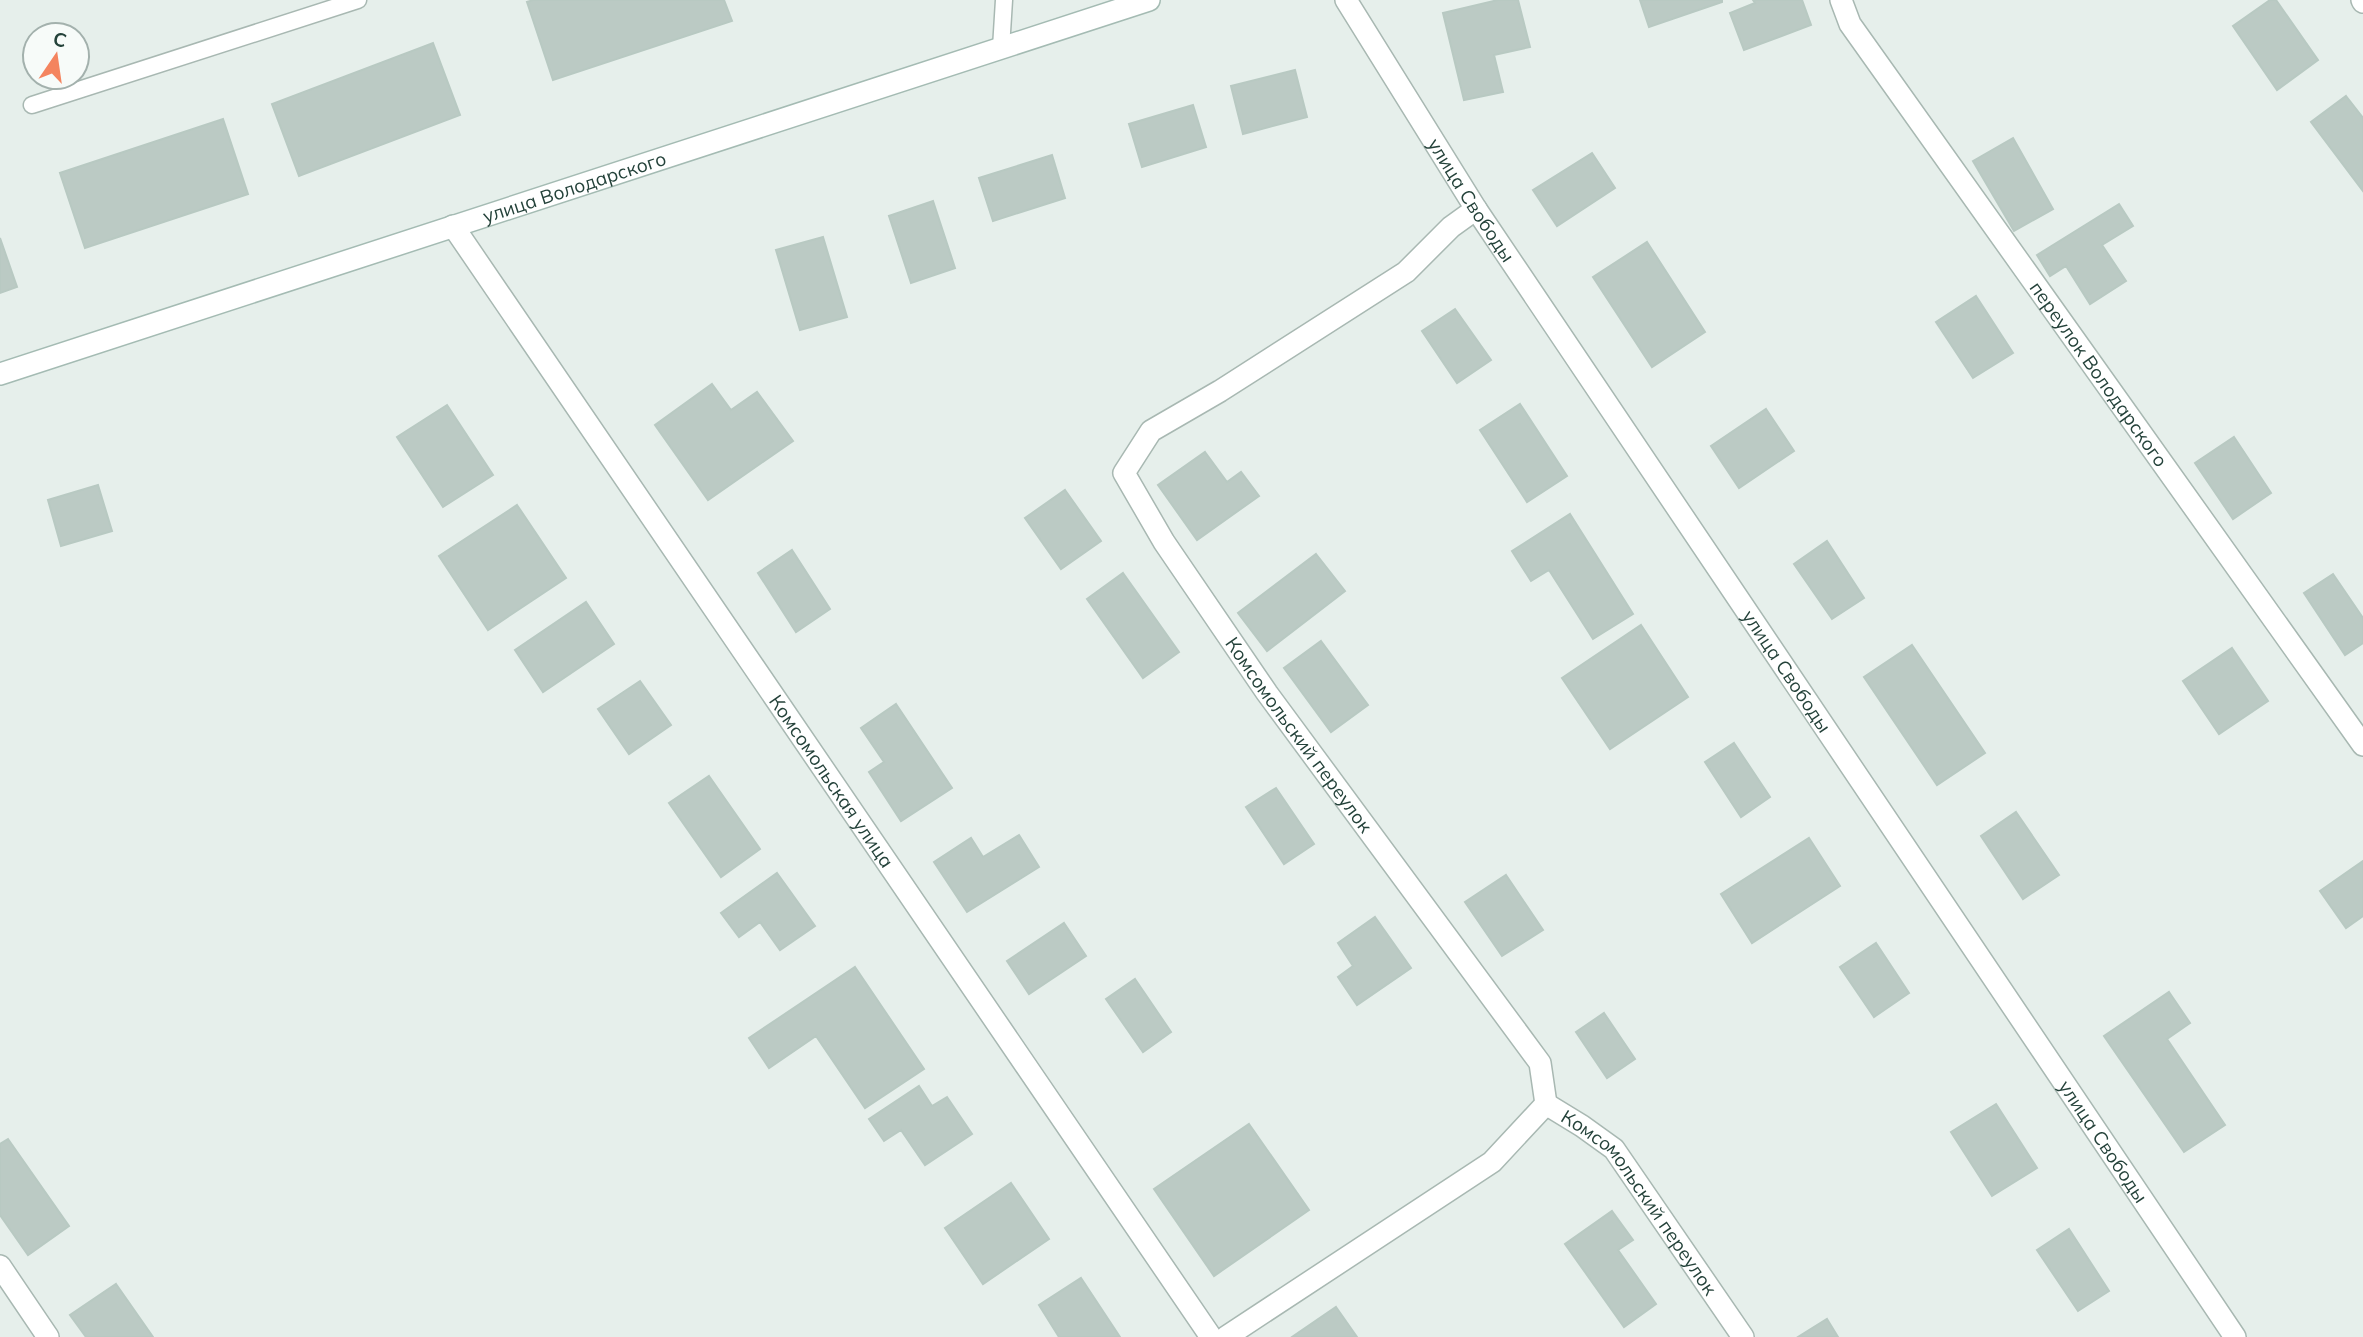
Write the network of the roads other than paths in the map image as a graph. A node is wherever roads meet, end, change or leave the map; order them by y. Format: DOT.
graph roads {
  1 [pos="358,0"];
  2 [pos="1004,0"];
  3 [pos="1149,0"];
  4 [pos="1346,0"];
  5 [pos="1842,0"];
  6 [pos="1001,48"];
  7 [pos="32,105"];
  8 [pos="1476,209"];
  9 [pos="453,226"];
  10 [pos="0,374"];
  11 [pos="2363,745"];
  12 [pos="1546,1104"];
  13 [pos="0,1266"];
  14 [pos="48,1337"];
  15 [pos="1211,1337"];
  16 [pos="1226,1337"];
  17 [pos="1743,1337"];
  18 [pos="2235,1337"];
  1 -- 7 [label="lane"];
  2 -- 6 [label="lane"];
  3 -- 6 [label="street, улица Володарского"];
  4 -- 8 [label="street, улица Свободы"];
  5 -- 11 [label="street, переулок Володарского"];
  6 -- 9 [label="street, улица Володарского"];
  8 -- 12 [label="street, Комсомольский переулок"];
  8 -- 18 [label="street, улица Свободы"];
  9 -- 10 [label="street, улица Володарского"];
  9 -- 15 [label="street, Комсомольская улица"];
  12 -- 16 [label="street"];
  12 -- 17 [label="street, Комсомольский переулок"];
  13 -- 14 [label="street"];
}
